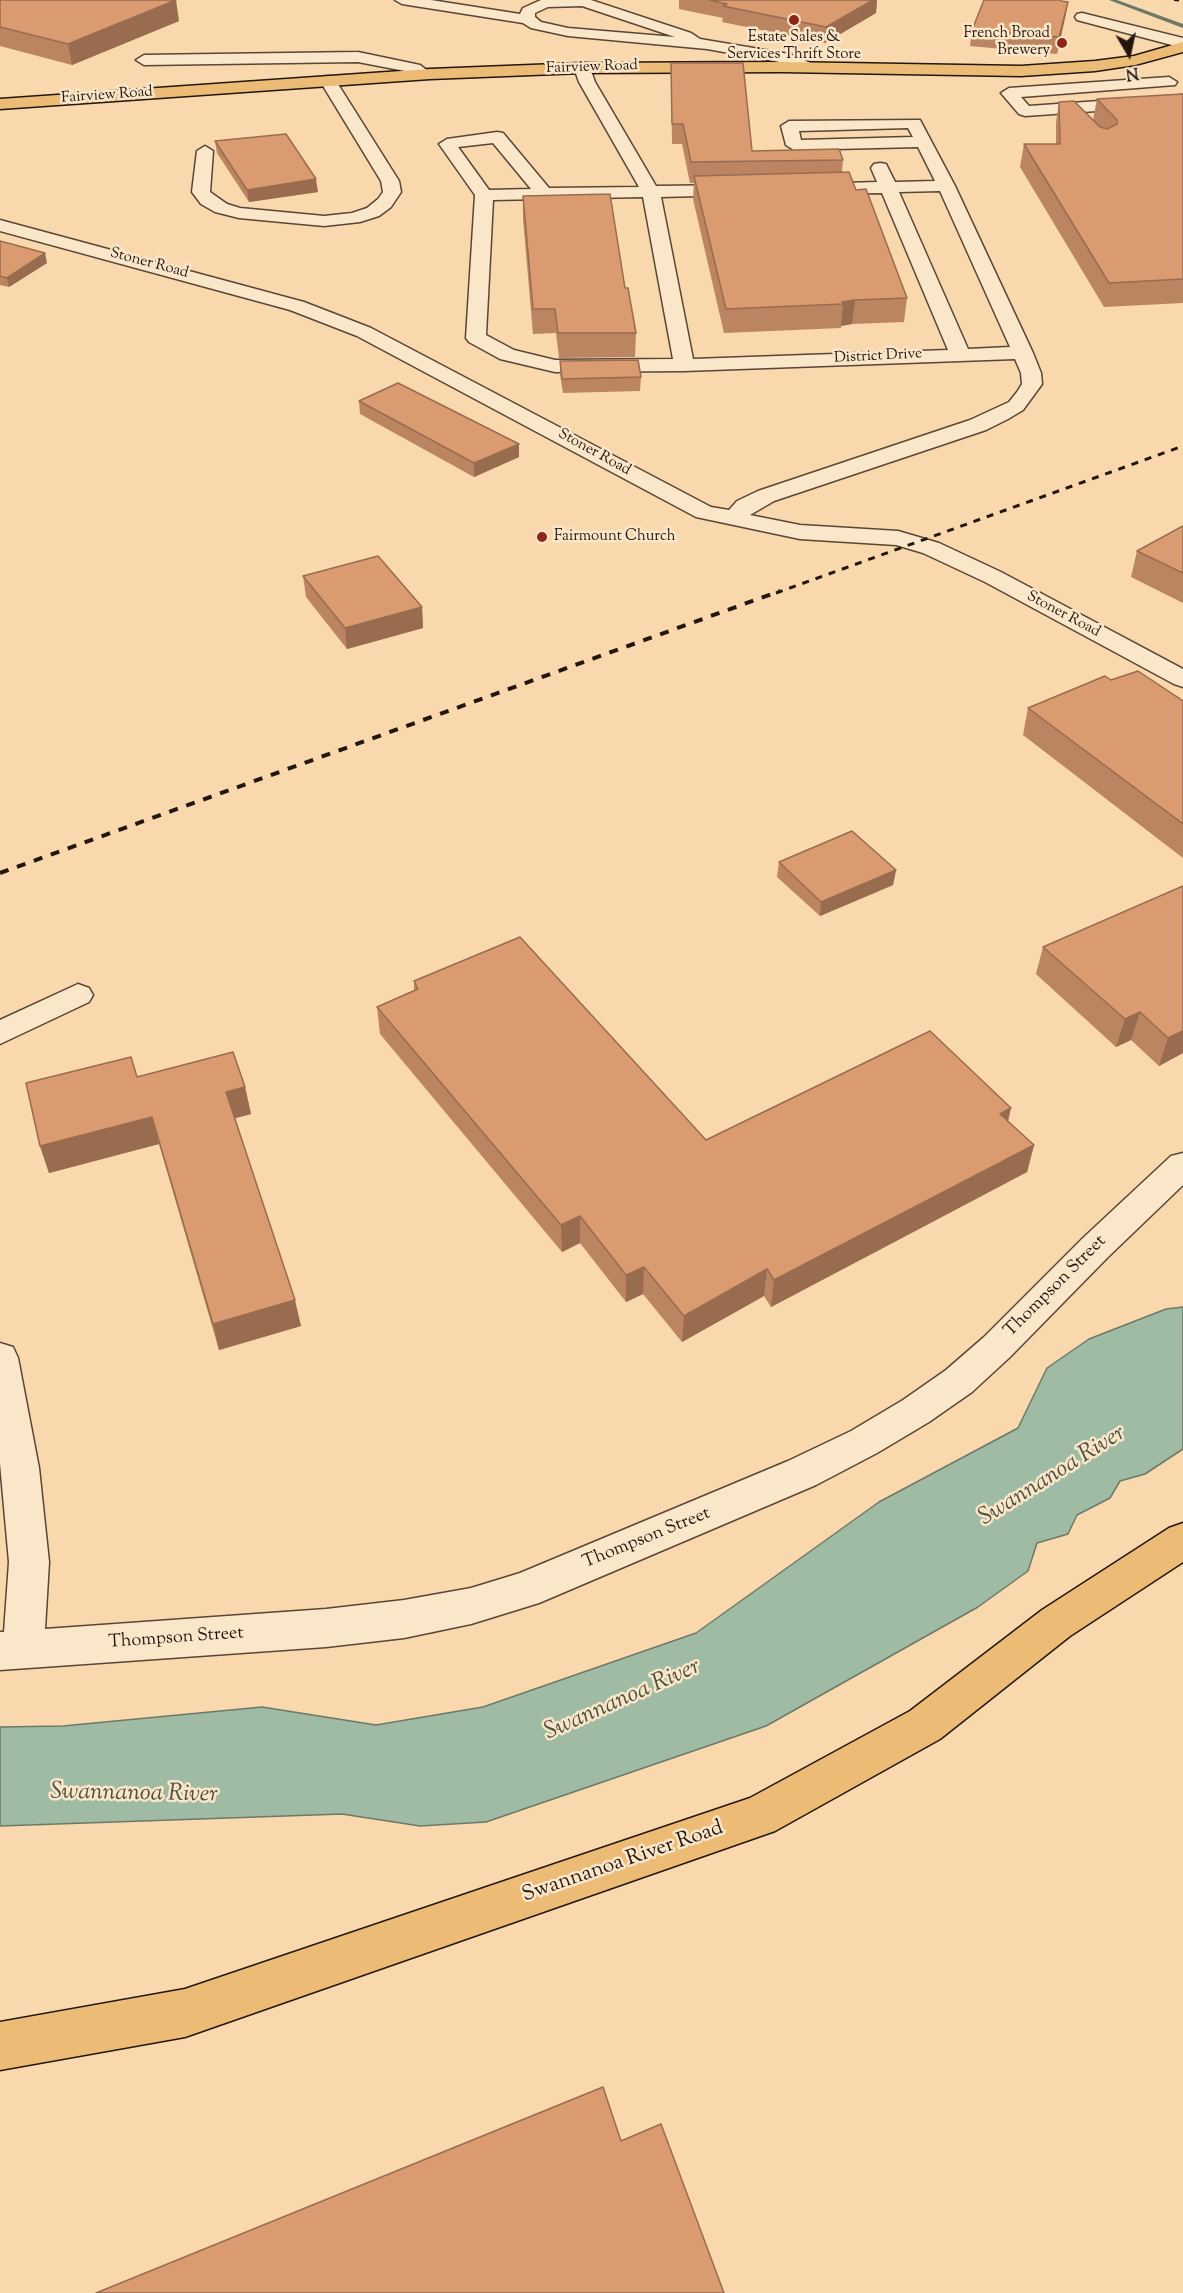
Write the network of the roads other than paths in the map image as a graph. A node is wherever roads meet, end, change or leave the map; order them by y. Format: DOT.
graph roads {
  1 [pos="402,0"];
  2 [pos="1082,17"];
  3 [pos="527,19"];
  4 [pos="696,42"];
  5 [pos="1183,45"];
  6 [pos="144,60"];
  7 [pos="1135,60"];
  8 [pos="808,67"];
  9 [pos="582,68"];
  10 [pos="424,74"];
  11 [pos="328,81"];
  12 [pos="1168,82"];
  13 [pos="1183,94"];
  14 [pos="1183,100"];
  15 [pos="3,103"];
  16 [pos="1068,108"];
  17 [pos="1082,122"];
  18 [pos="924,142"];
  19 [pos="868,144"];
  20 [pos="206,151"];
  21 [pos="946,186"];
  22 [pos="889,187"];
  23 [pos="794,189"];
  24 [pos="758,190"];
  25 [pos="651,193"];
  26 [pos="544,194"];
  27 [pos="484,195"];
  28 [pos="0,225"];
  29 [pos="1023,352"];
  30 [pos="960,354"];
  31 [pos="684,364"];
  32 [pos="733,519"];
  33 [pos="1183,679"];
  34 [pos="78,995"];
  35 [pos="0,1033"];
  36 [pos="1183,1165"];
  37 [pos="0,1358"];
  38 [pos="1183,1540"];
  39 [pos="12,1650"];
  40 [pos="0,2046"];
  1 -- 3 [label="street"];
  2 -- 5 [label="street"];
  3 -- 4 [label="street"];
  3 -- 4 [label="street"];
  4 -- 8 [label="street"];
  5 -- 7 [label="main road, Fairview Road"];
  6 -- 10 [label="street"];
  7 -- 8 [label="main road, Fairview Road"];
  7 -- 12 [label="street"];
  8 -- 9 [label="main road, Fairview Road"];
  9 -- 10 [label="main road, Fairview Road"];
  9 -- 25 [label="street"];
  10 -- 11 [label="main road, Fairview Road"];
  11 -- 15 [label="main road, Fairview Road"];
  11 -- 20 [label="street"];
  12 -- 13 [label="street"];
  12 -- 16 [label="street"];
  14 -- 16 [label="street"];
  16 -- 17 [label="street"];
  18 -- 19 [label="street"];
  18 -- 19 [label="street"];
  18 -- 21 [label="street"];
  19 -- 22 [label="street"];
  21 -- 22 [label="street"];
  21 -- 29 [label="street"];
  22 -- 23 [label="street"];
  22 -- 30 [label="street"];
  24 -- 25 [label="street"];
  25 -- 26 [label="street"];
  25 -- 31 [label="street"];
  26 -- 27 [label="street"];
  26 -- 27 [label="street"];
  27 -- 31 [label="street, District Drive"];
  28 -- 32 [label="street, Stoner Road"];
  29 -- 30 [label="street, District Drive"];
  29 -- 32 [label="street"];
  30 -- 31 [label="street, District Drive"];
  32 -- 33 [label="street, Stoner Road"];
  34 -- 35 [label="street"];
  36 -- 39 [label="street, Thompson Street"];
  37 -- 39 [label="street"];
  38 -- 40 [label="main road, Swannanoa River Road"];
}
